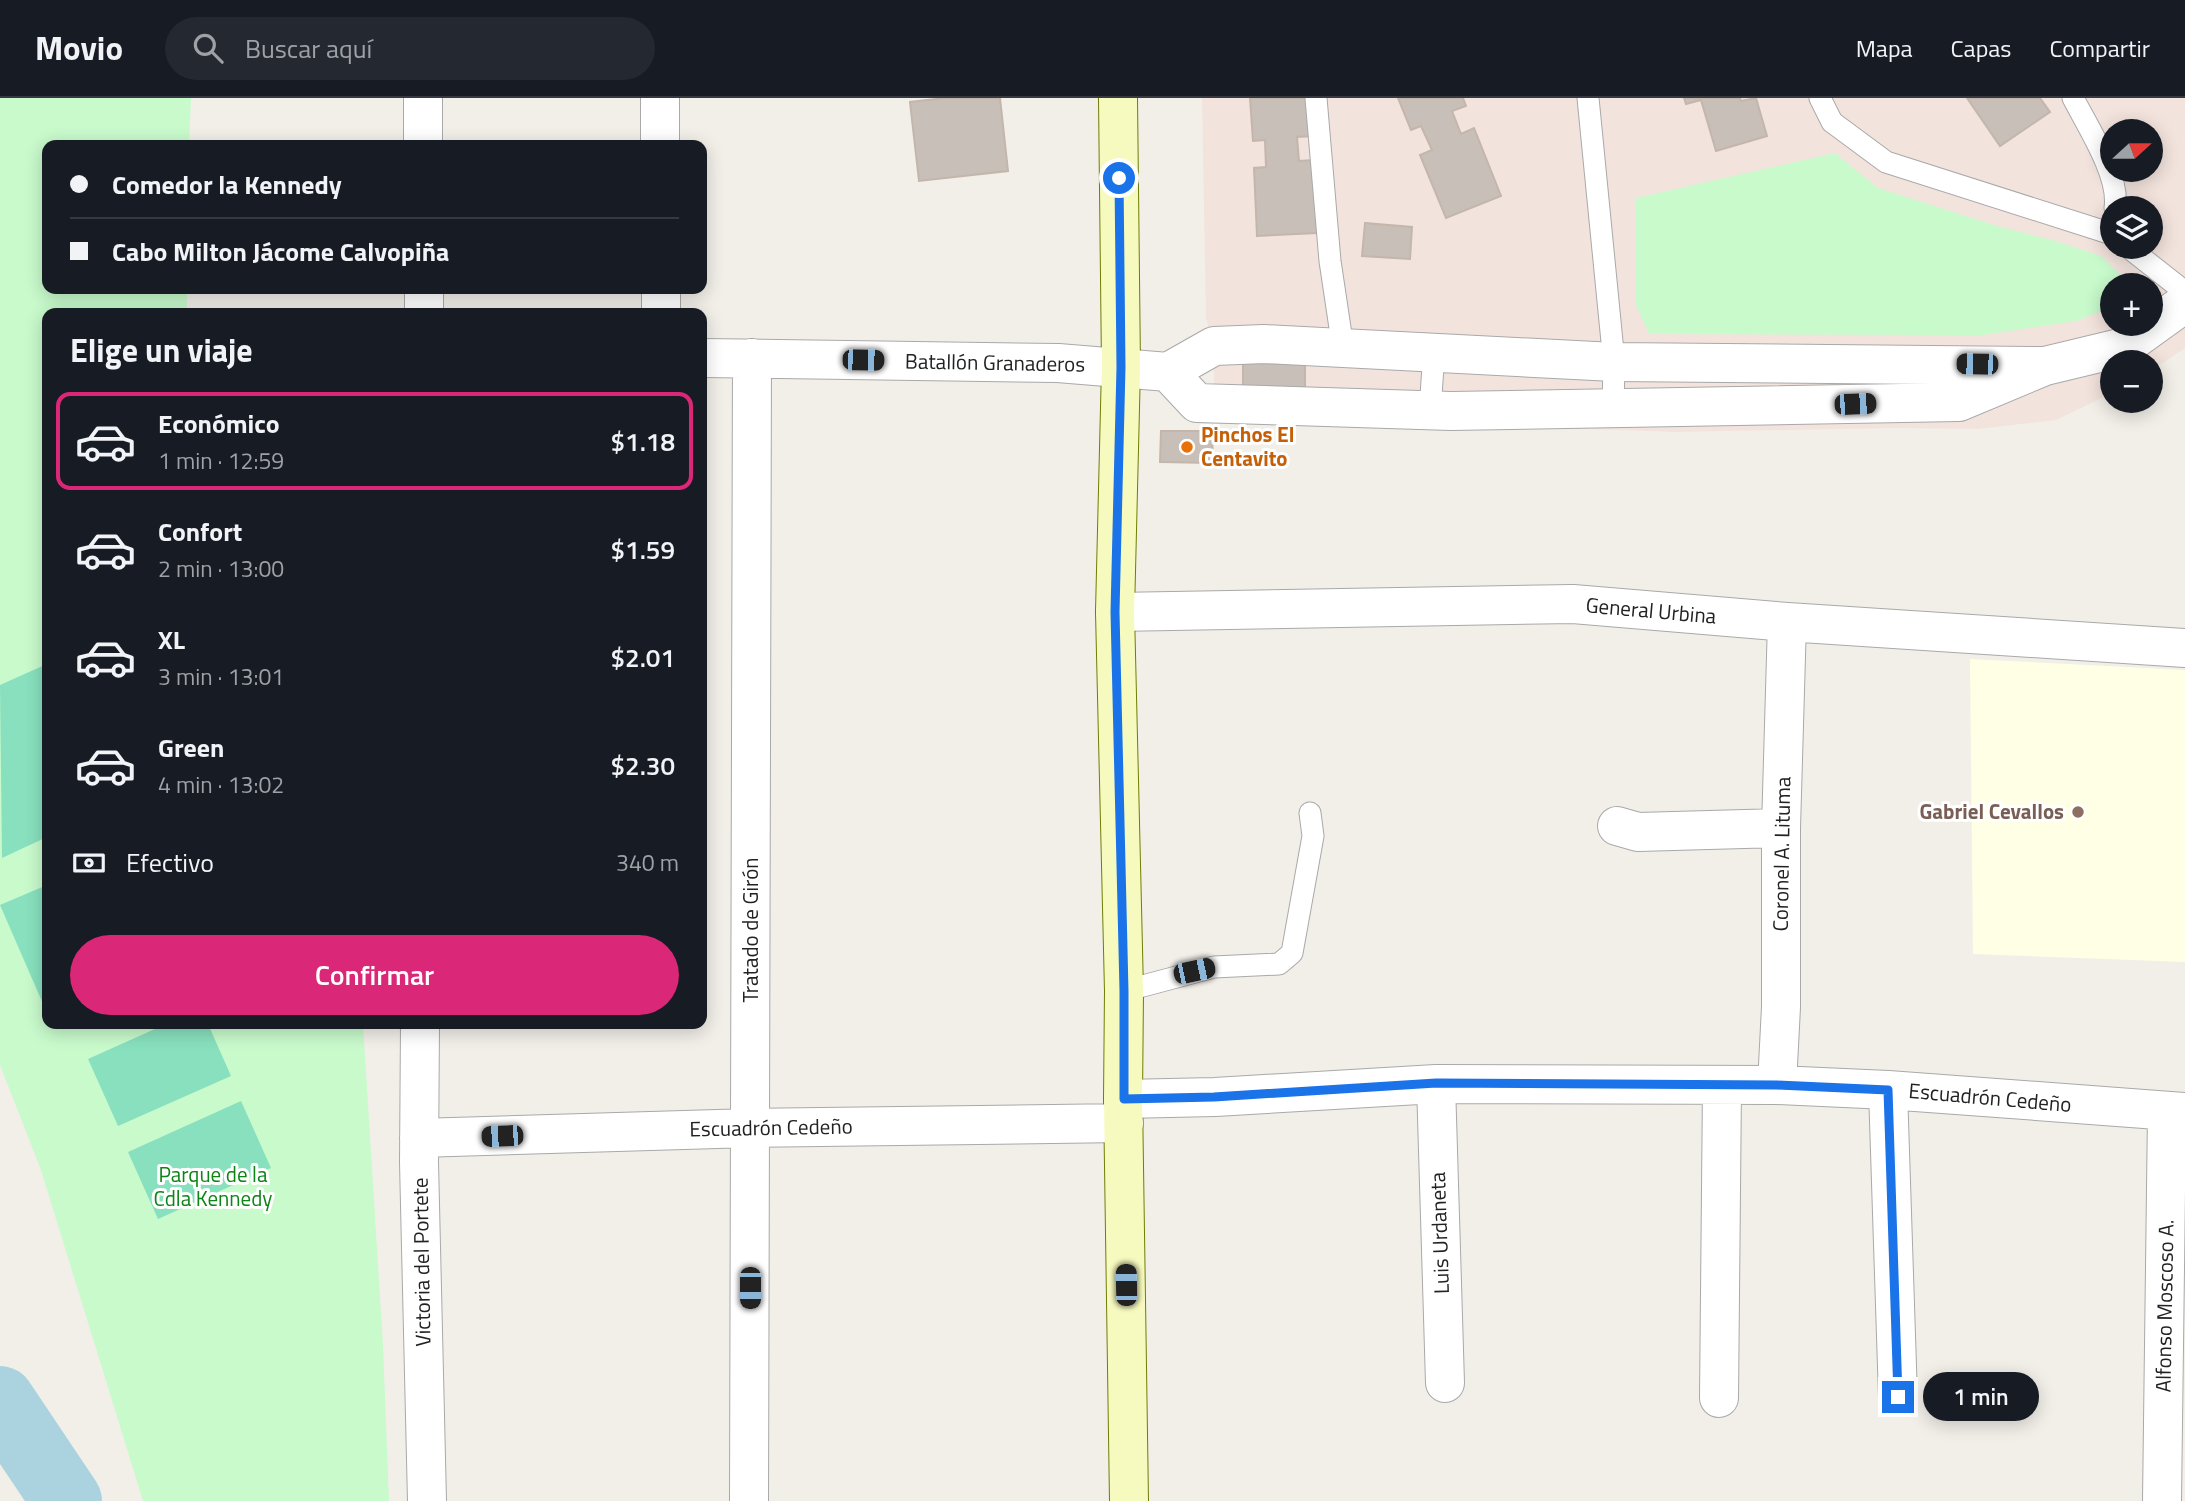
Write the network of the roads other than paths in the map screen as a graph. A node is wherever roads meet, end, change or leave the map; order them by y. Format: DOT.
graph roads {
  1 [pos="423,98"];
  2 [pos="660,98"];
  3 [pos="1118,98"];
  4 [pos="1316,98"];
  5 [pos="1588,98"];
  6 [pos="1820,98"];
  7 [pos="2073,98"];
  8 [pos="424,140"];
  9 [pos="660,140"];
  10 [pos="2117,196"];
  11 [pos="2100,228"];
  12 [pos="2143,259"];
  13 [pos="2185,292"];
  14 [pos="2185,303"];
  15 [pos="1343,348"];
  16 [pos="1434,352"];
  17 [pos="707,358"];
  18 [pos="752,358"];
  19 [pos="1614,362"];
  20 [pos="2045,366"];
  21 [pos="1121,367"];
  22 [pos="1168,372"];
  23 [pos="1430,410"];
  24 [pos="1613,410"];
  25 [pos="1115,612"];
  26 [pos="1787,622"];
  27 [pos="2185,648"];
  28 [pos="1310,813"];
  29 [pos="1617,826"];
  30 [pos="1781,828"];
  31 [pos="1124,991"];
  32 [pos="420,1029"];
  33 [pos="1436,1083"];
  34 [pos="1777,1085"];
  35 [pos="1721,1086"];
  36 [pos="1888,1090"];
  37 [pos="1124,1111"];
  38 [pos="2176,1112"];
  39 [pos="751,1128"];
  40 [pos="419,1138"];
  41 [pos="1444,1383"];
  42 [pos="1898,1397"];
  43 [pos="1719,1398"];
  44 [pos="427,1501"];
  45 [pos="749,1501"];
  46 [pos="1129,1501"];
  47 [pos="2162,1501"];
  1 -- 8 [label="street"];
  2 -- 9 [label="street"];
  3 -- 21 [label="main road"];
  4 -- 15 [label="lane"];
  5 -- 19 [label="lane"];
  6 -- 11 [label="lane"];
  7 -- 10 [label="lane"];
  12 -- 13 [label="lane"];
  14 -- 20 [label="street"];
  15 -- 16 [label="street"];
  15 -- 22 [label="street"];
  16 -- 19 [label="street"];
  16 -- 23 [label="lane"];
  17 -- 18 [label="street, Batallón Granaderos"];
  18 -- 21 [label="street, Batallón Granaderos"];
  18 -- 39 [label="street, Tratado de Girón"];
  19 -- 20 [label="street"];
  19 -- 24 [label="lane"];
  20 -- 24 [label="street"];
  21 -- 22 [label="street, Batallón Granaderos"];
  21 -- 25 [label="main road"];
  22 -- 23 [label="street"];
  23 -- 24 [label="street"];
  25 -- 26 [label="street, General Urbina"];
  25 -- 31 [label="main road"];
  26 -- 27 [label="street, General Urbina"];
  26 -- 30 [label="street, Coronel A. Lituma"];
  28 -- 31 [label="lane"];
  29 -- 30 [label="street"];
  30 -- 34 [label="street, Coronel A. Lituma"];
  31 -- 37 [label="main road"];
  32 -- 40 [label="street, Victoria del Portete"];
  33 -- 35 [label="street, Escuadrón Cedeño"];
  33 -- 37 [label="street, Escuadrón Cedeño"];
  33 -- 41 [label="street, Luis Urdaneta"];
  34 -- 35 [label="street, Escuadrón Cedeño"];
  34 -- 36 [label="street, Escuadrón Cedeño"];
  35 -- 43 [label="street"];
  36 -- 38 [label="street, Escuadrón Cedeño"];
  36 -- 42 [label="street"];
  37 -- 39 [label="street, Escuadrón Cedeño"];
  37 -- 46 [label="main road"];
  38 -- 47 [label="street, Alfonso Moscoso A."];
  39 -- 40 [label="street, Escuadrón Cedeño"];
  39 -- 45 [label="street, Tratado de Girón"];
  40 -- 44 [label="street, Victoria del Portete"];
}
